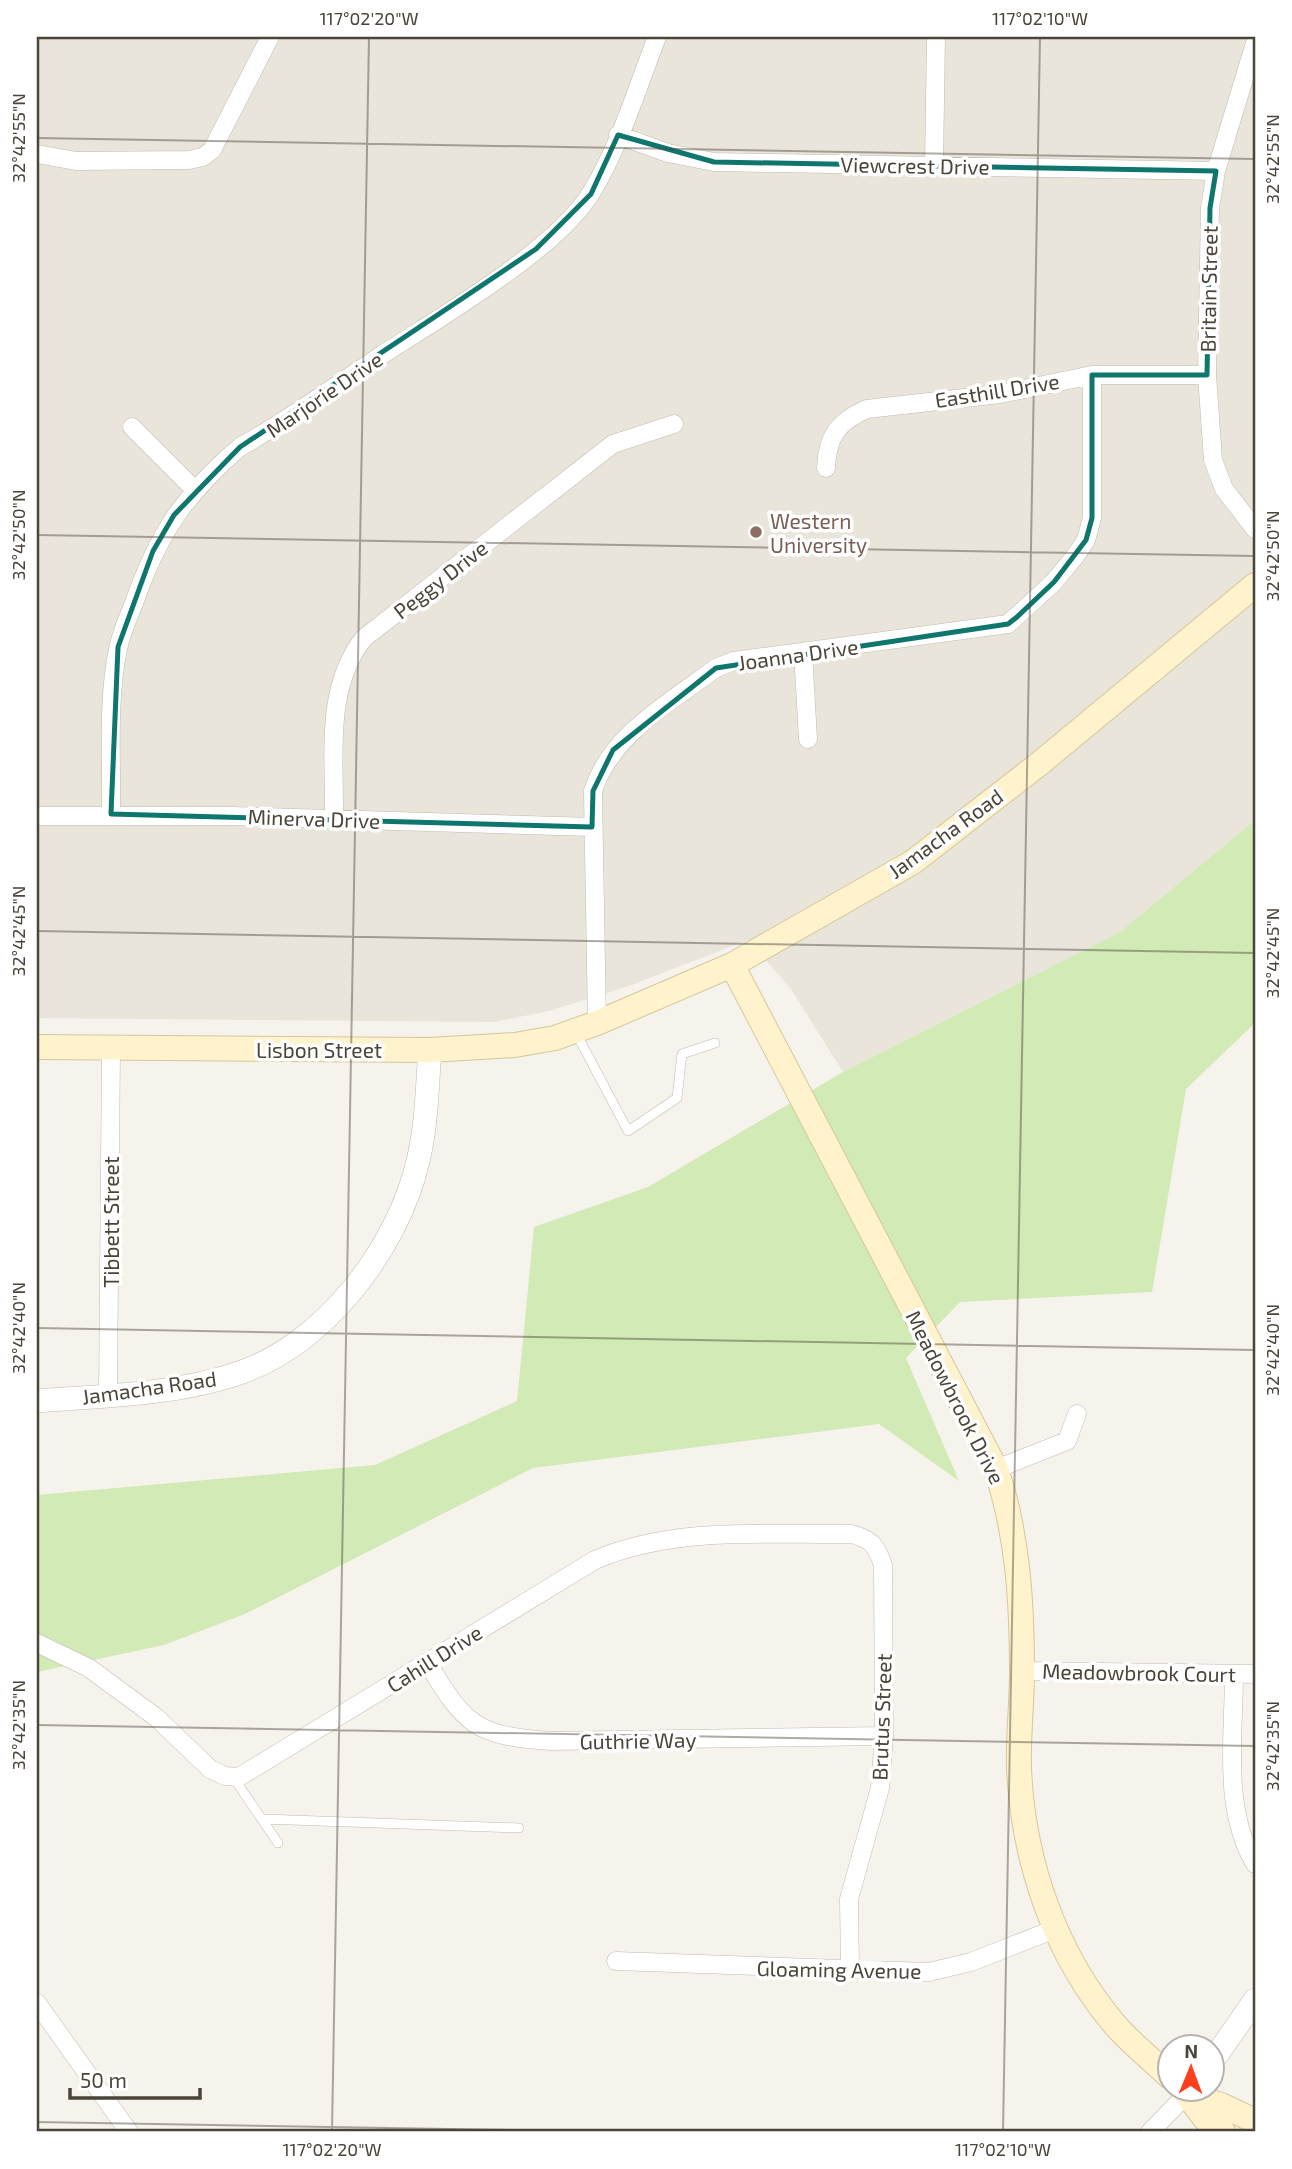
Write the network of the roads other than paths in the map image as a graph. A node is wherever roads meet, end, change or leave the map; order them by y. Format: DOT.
graph roads {
  1 [pos="270,37"];
  2 [pos="657,37"];
  3 [pos="936,37"];
  4 [pos="1255,43"];
  5 [pos="618,135"];
  6 [pos="37,154"];
  7 [pos="934,164"];
  8 [pos="1216,171"];
  9 [pos="1092,375"];
  10 [pos="1207,375"];
  11 [pos="674,424"];
  12 [pos="132,427"];
  13 [pos="826,468"];
  14 [pos="195,489"];
  15 [pos="1255,529"];
  16 [pos="1255,584"];
  17 [pos="803,652"];
  18 [pos="807,739"];
  19 [pos="111,814"];
  20 [pos="37,816"];
  21 [pos="334,819"];
  22 [pos="592,827"];
  23 [pos="732,965"];
  24 [pos="586,1027"];
  25 [pos="715,1043"];
  26 [pos="37,1047"];
  27 [pos="110,1048"];
  28 [pos="430,1050"];
  29 [pos="108,1395"];
  30 [pos="37,1401"];
  31 [pos="1077,1414"];
  32 [pos="996,1469"];
  33 [pos="876,1545"];
  34 [pos="37,1643"];
  35 [pos="427,1662"];
  36 [pos="1022,1671"];
  37 [pos="1234,1674"];
  38 [pos="1255,1674"];
  39 [pos="884,1736"];
  40 [pos="233,1777"];
  41 [pos="262,1819"];
  42 [pos="519,1828"];
  43 [pos="278,1843"];
  44 [pos="1255,1864"];
  45 [pos="1055,1929"];
  46 [pos="616,1961"];
  47 [pos="849,1970"];
  48 [pos="1255,2000"];
  49 [pos="37,2003"];
  50 [pos="1226,2042"];
  51 [pos="1156,2063"];
  52 [pos="1171,2102"];
  53 [pos="1193,2102"];
  54 [pos="1214,2102"];
  55 [pos="1255,2122"];
  56 [pos="129,2132"];
  57 [pos="1150,2132"];
  58 [pos="1223,2132"];
  1 -- 6 [label="street"];
  2 -- 5 [label="street, Marjorie Drive"];
  3 -- 7 [label="street"];
  4 -- 8 [label="street, Britain Street"];
  5 -- 7 [label="street, Viewcrest Drive"];
  5 -- 14 [label="street, Marjorie Drive"];
  7 -- 8 [label="street, Viewcrest Drive"];
  8 -- 10 [label="street, Britain Street"];
  9 -- 10 [label="street, Easthill Drive"];
  9 -- 13 [label="street, Easthill Drive"];
  9 -- 17 [label="street, Joanna Drive"];
  10 -- 15 [label="street, Britain Street"];
  11 -- 21 [label="street, Peggy Drive"];
  12 -- 14 [label="street"];
  14 -- 19 [label="street, Marjorie Drive"];
  16 -- 23 [label="main road, Jamacha Road"];
  17 -- 18 [label="street"];
  17 -- 22 [label="street, Joanna Drive"];
  19 -- 20 [label="street, Minerva Drive"];
  19 -- 21 [label="street, Minerva Drive"];
  21 -- 22 [label="street, Minerva Drive"];
  22 -- 24 [label="street, Joanna Drive"];
  23 -- 24 [label="main road, Jamacha Road"];
  23 -- 32 [label="main road, Meadowbrook Drive"];
  24 -- 25 [label="lane"];
  24 -- 28 [label="main road, Lisbon Street"];
  26 -- 27 [label="main road, Lisbon Street"];
  27 -- 28 [label="main road, Lisbon Street"];
  27 -- 29 [label="street, Tibbett Street"];
  28 -- 29 [label="street, Jamacha Road"];
  29 -- 30 [label="street, Jamacha Road"];
  31 -- 32 [label="street"];
  32 -- 36 [label="main road, Meadowbrook Drive"];
  33 -- 35 [label="street, Cahill Drive"];
  33 -- 39 [label="street, Brutus Street"];
  34 -- 40 [label="street"];
  35 -- 39 [label="street, Guthrie Way"];
  35 -- 40 [label="street, Cahill Drive"];
  36 -- 37 [label="street, Meadowbrook Court"];
  36 -- 45 [label="main road, Meadowbrook Drive"];
  37 -- 38 [label="street, Meadowbrook Court"];
  37 -- 44 [label="street"];
  39 -- 47 [label="street, Brutus Street"];
  40 -- 41 [label="lane"];
  41 -- 42 [label="lane"];
  41 -- 43 [label="lane"];
  45 -- 47 [label="street, Gloaming Avenue"];
  45 -- 51 [label="main road, Meadowbrook Drive"];
  46 -- 47 [label="street, Gloaming Avenue"];
  48 -- 50 [label="street"];
  49 -- 56 [label="street"];
  52 -- 57 [label="street"];
  53 -- 58 [label="main road, Meadowbrook Drive"];
  54 -- 55 [label="main road, Meadowbrook Drive"];
}
